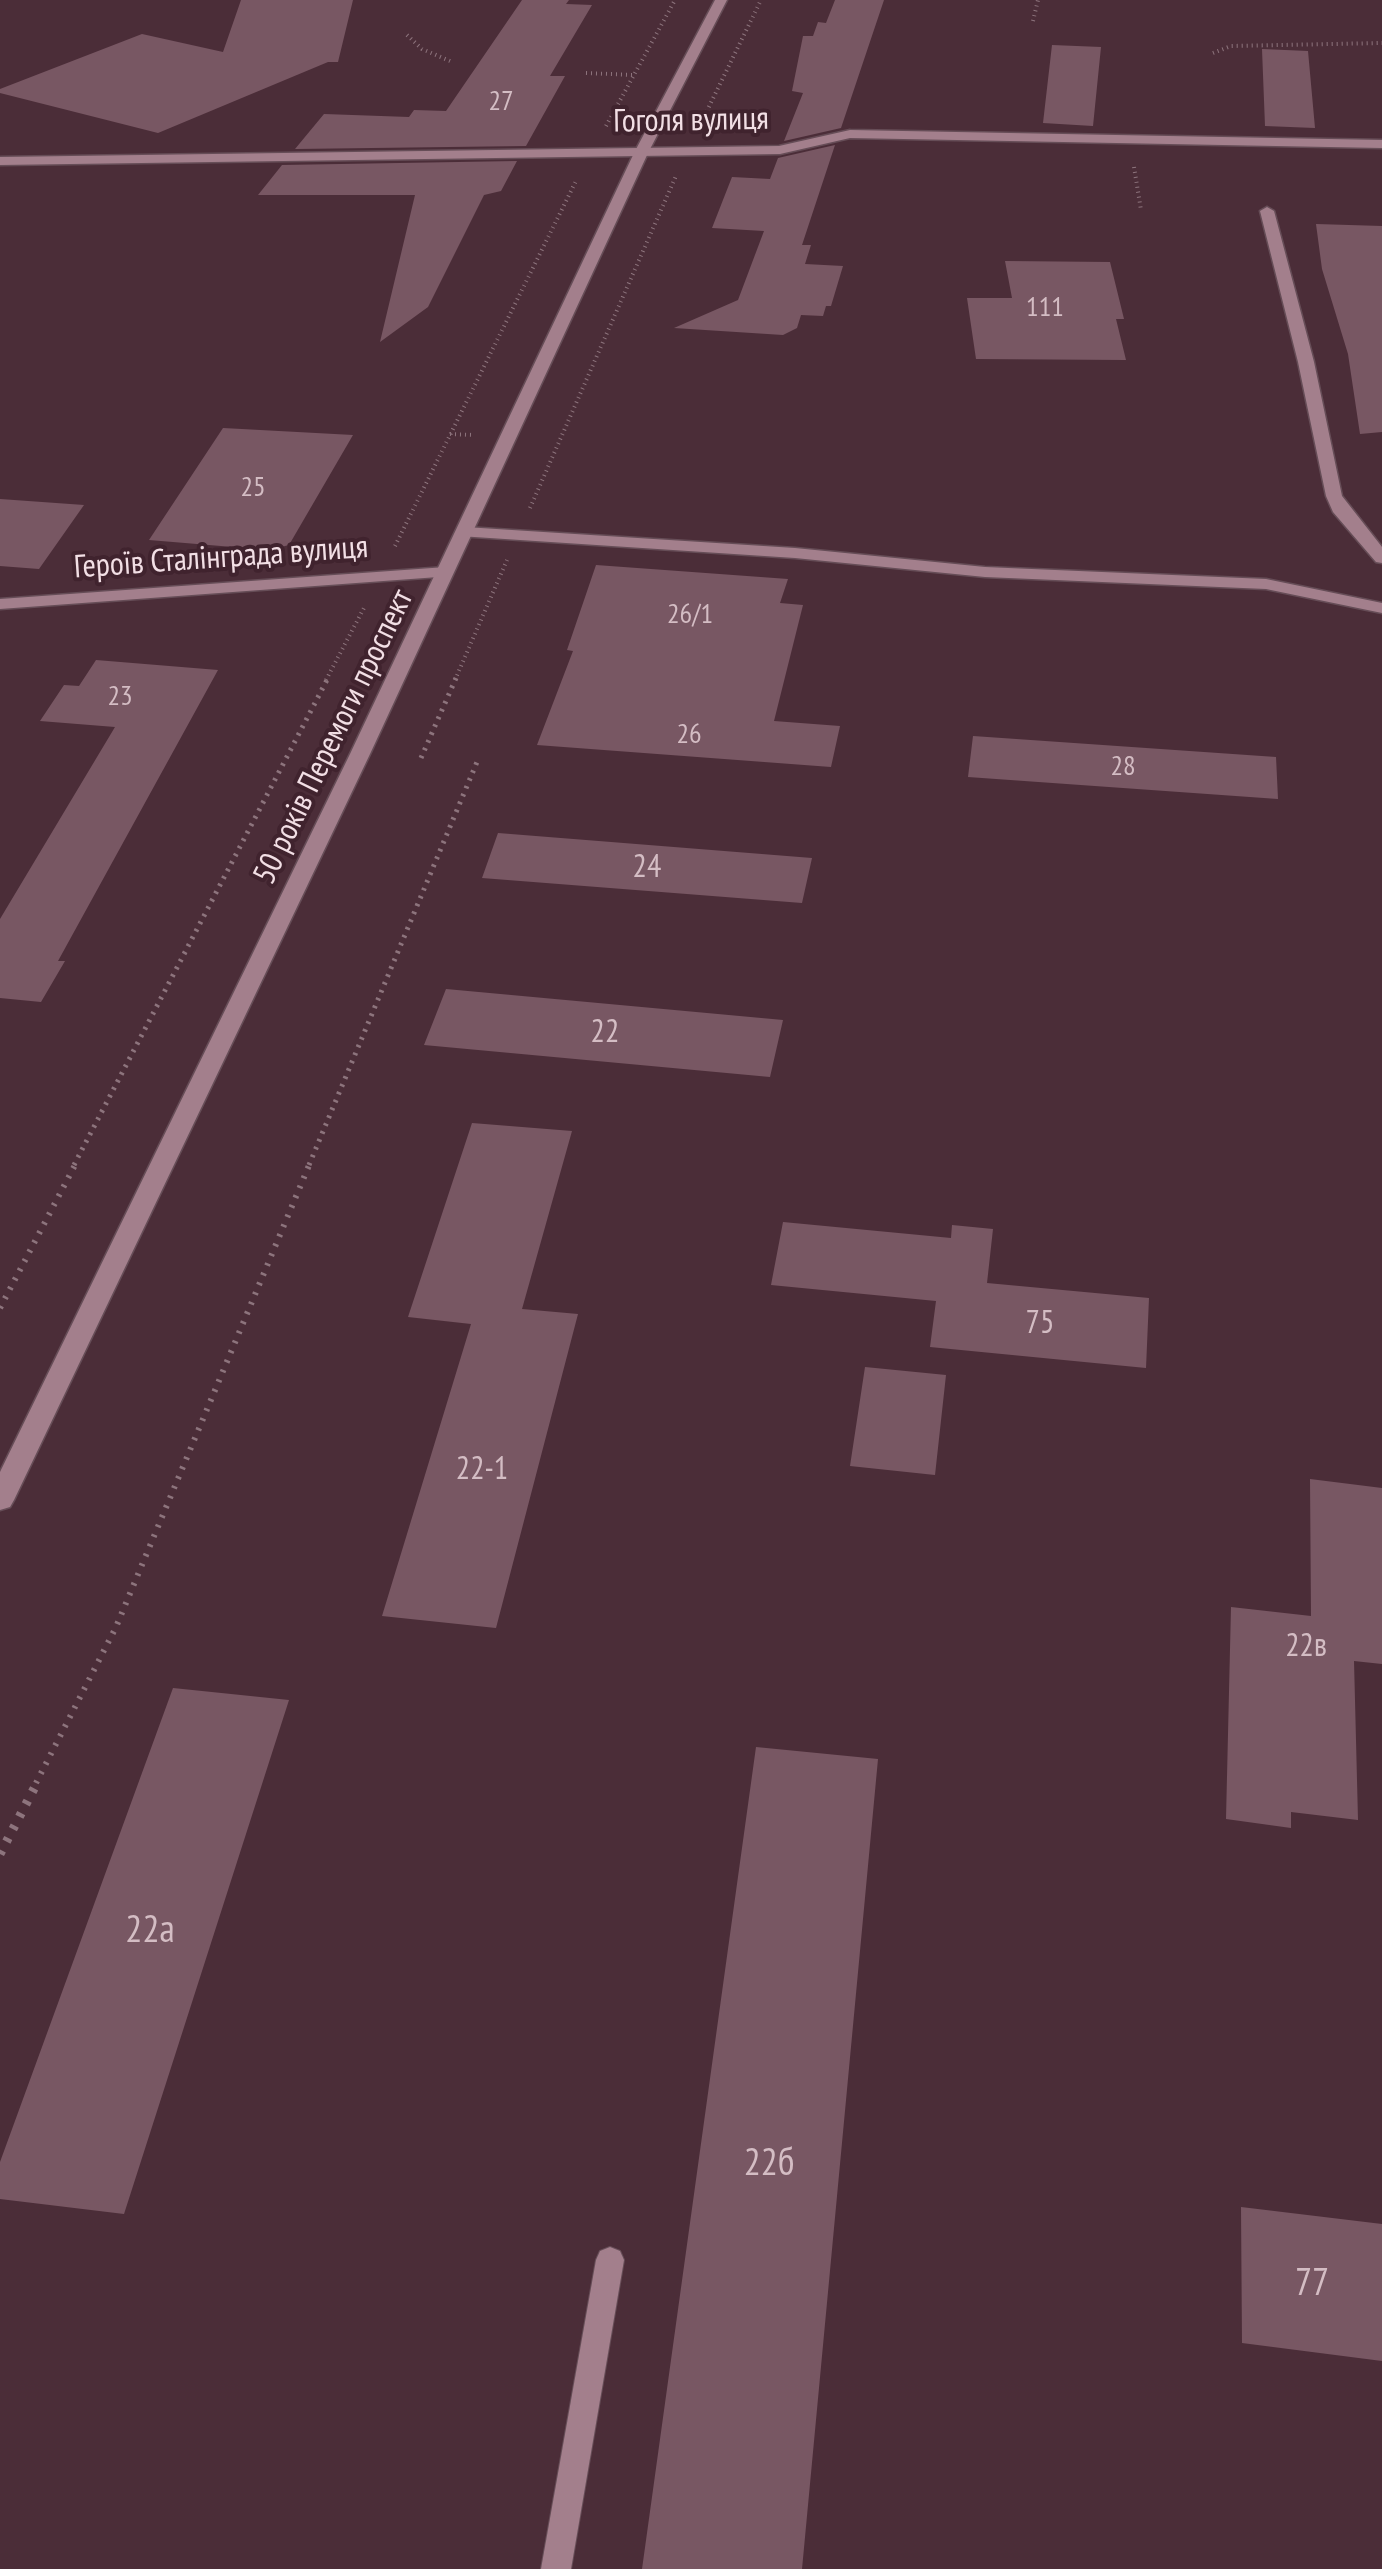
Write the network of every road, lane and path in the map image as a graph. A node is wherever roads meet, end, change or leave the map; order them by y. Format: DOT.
graph roads {
  1 [pos="675,0"];
  2 [pos="721,0"];
  3 [pos="761,0"];
  4 [pos="1038,0"];
  5 [pos="1033,20"];
  6 [pos="407,35"];
  7 [pos="1382,43"];
  8 [pos="1213,52"];
  9 [pos="450,60"];
  10 [pos="586,73"];
  11 [pos="634,75"];
  12 [pos="698,130"];
  13 [pos="598,138"];
  14 [pos="1382,144"];
  15 [pos="641,153"];
  16 [pos="0,161"];
  17 [pos="582,171"];
  18 [pos="676,174"];
  19 [pos="1136,177"];
  20 [pos="1141,210"];
  21 [pos="1267,211"];
  22 [pos="465,532"];
  23 [pos="517,536"];
  24 [pos="1382,558"];
  25 [pos="446,572"];
  26 [pos="380,577"];
  27 [pos="0,604"];
  28 [pos="1382,608"];
  29 [pos="420,758"];
  30 [pos="477,762"];
  31 [pos="0,1308"];
  32 [pos="0,1500"];
  33 [pos="0,1854"];
  34 [pos="610,2260"];
  35 [pos="556,2569"];
  1 -- 11 [label="path"];
  2 -- 15 [label="street, 50 років Перемоги проспект"];
  3 -- 12 [label="path"];
  4 -- 5 [label="path"];
  6 -- 9 [label="path"];
  7 -- 8 [label="path"];
  10 -- 11 [label="path"];
  11 -- 13 [label="path"];
  14 -- 15 [label="street, Гоголя вулиця"];
  15 -- 16 [label="street, Гоголя вулиця"];
  15 -- 22 [label="street, 50 років Перемоги проспект"];
  17 -- 26 [label="path"];
  18 -- 23 [label="path"];
  19 -- 20 [label="path"];
  21 -- 24 [label="street"];
  22 -- 23 [label="street"];
  22 -- 25 [label="street, 50 років Перемоги проспект"];
  23 -- 28 [label="street"];
  23 -- 29 [label="path"];
  25 -- 26 [label="street, Героїв Сталінграда вулиця"];
  25 -- 32 [label="street, 50 років Перемоги проспект"];
  26 -- 27 [label="street, Героїв Сталінграда вулиця"];
  26 -- 31 [label="path"];
  30 -- 33 [label="path"];
  34 -- 35 [label="lane"];
}
